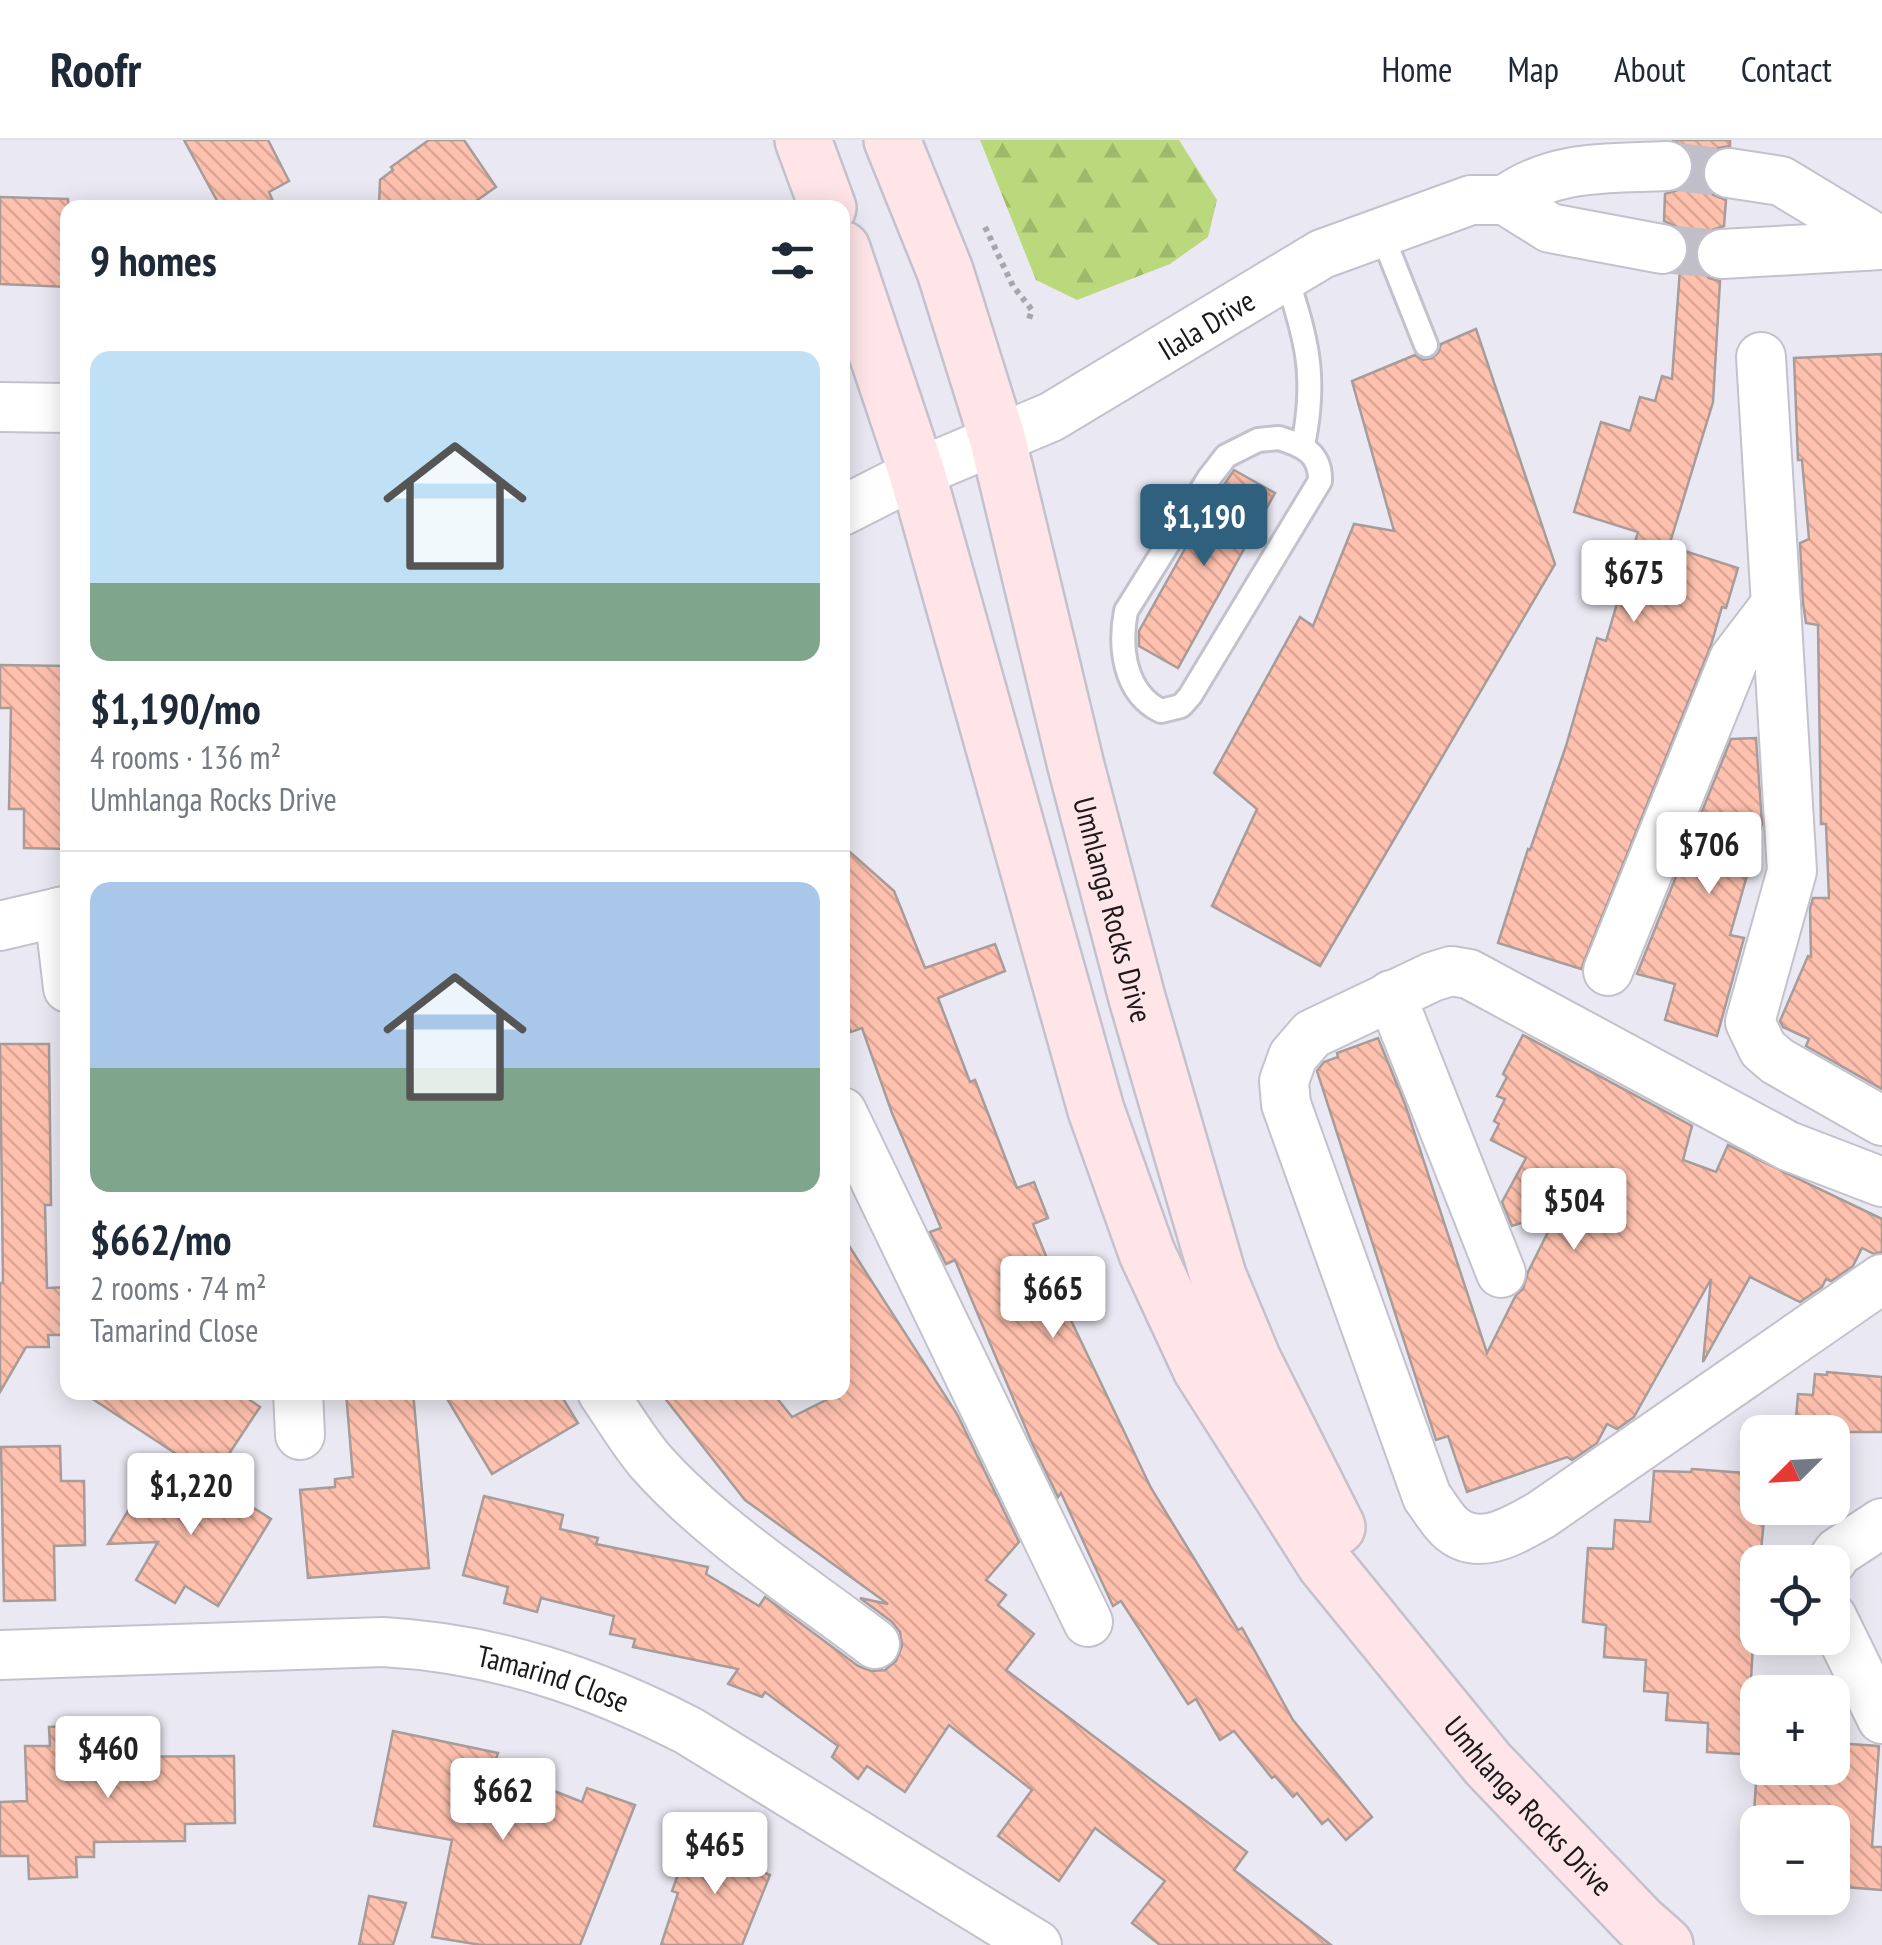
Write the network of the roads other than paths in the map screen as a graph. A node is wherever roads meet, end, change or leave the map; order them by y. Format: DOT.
graph roads {
  1 [pos="803,140"];
  2 [pos="892,140"];
  3 [pos="1667,166"];
  4 [pos="1728,173"];
  5 [pos="825,200"];
  6 [pos="1505,200"];
  7 [pos="1381,232"];
  8 [pos="1882,243"];
  9 [pos="1662,249"];
  10 [pos="1722,254"];
  11 [pos="850,274"];
  12 [pos="1286,276"];
  13 [pos="1426,345"];
  14 [pos="1761,357"];
  15 [pos="0,407"];
  16 [pos="60,408"];
  17 [pos="998,437"];
  18 [pos="1303,445"];
  19 [pos="917,472"];
  20 [pos="850,507"];
  21 [pos="1776,604"];
  22 [pos="60,912"];
  23 [pos="0,926"];
  24 [pos="1608,972"];
  25 [pos="1391,995"];
  26 [pos="1882,1121"];
  27 [pos="850,1129"];
  28 [pos="1882,1182"];
  29 [pos="1501,1273"];
  30 [pos="1882,1279"];
  31 [pos="608,1400"];
  32 [pos="1882,1523"];
  33 [pos="1849,1545"];
  34 [pos="1088,1622"];
  35 [pos="875,1644"];
  36 [pos="0,1654"];
  37 [pos="1402,1654"];
  38 [pos="1850,1654"];
  39 [pos="1882,1719"];
  40 [pos="1037,1945"];
  41 [pos="1666,1945"];
  1 -- 5 [label="main road"];
  2 -- 17 [label="main road, Umhlanga Rocks Drive"];
  3 -- 6 [label="street, Ilala Drive"];
  4 -- 8 [label="street"];
  6 -- 7 [label="street, Ilala Drive"];
  6 -- 9 [label="street"];
  7 -- 12 [label="street, Ilala Drive"];
  7 -- 13 [label="lane"];
  8 -- 10 [label="street"];
  11 -- 19 [label="main road, Umhlanga Rocks Drive"];
  12 -- 17 [label="street, Ilala Drive"];
  12 -- 18 [label="lane"];
  14 -- 21 [label="street"];
  15 -- 16 [label="street"];
  17 -- 19 [label="street, Ilala Drive"];
  17 -- 37 [label="main road, Umhlanga Rocks Drive"];
  18 -- 18 [label="lane"];
  19 -- 20 [label="street, Ilala Drive"];
  19 -- 37 [label="main road, Umhlanga Rocks Drive"];
  21 -- 24 [label="street"];
  21 -- 26 [label="street"];
  22 -- 23 [label="street"];
  25 -- 28 [label="street"];
  25 -- 29 [label="street"];
  25 -- 30 [label="street"];
  27 -- 34 [label="street"];
  31 -- 35 [label="street"];
  32 -- 33 [label="street"];
  36 -- 40 [label="street, Tamarind Close"];
  37 -- 41 [label="main road, Umhlanga Rocks Drive"];
  38 -- 39 [label="street"];
}
